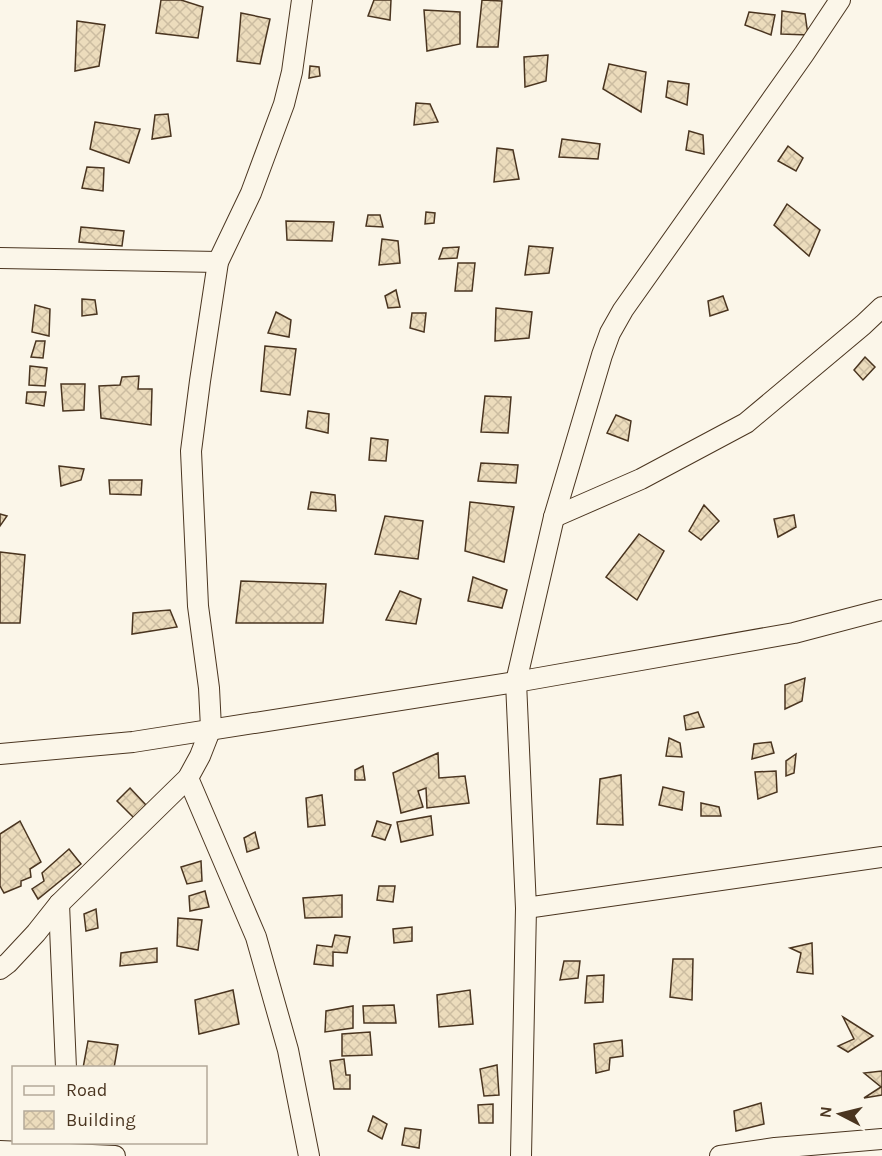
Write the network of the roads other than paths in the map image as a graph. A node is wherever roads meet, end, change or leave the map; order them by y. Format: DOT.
graph roads {
  1 [pos="302,0"];
  2 [pos="840,0"];
  3 [pos="0,258"];
  4 [pos="218,261"];
  5 [pos="882,307"];
  6 [pos="554,517"];
  7 [pos="882,610"];
  8 [pos="516,682"];
  9 [pos="211,728"];
  10 [pos="0,754"];
  11 [pos="188,778"];
  12 [pos="882,857"];
  13 [pos="59,904"];
  14 [pos="526,908"];
  15 [pos="0,969"];
  16 [pos="66,1066"];
  17 [pos="882,1139"];
  18 [pos="0,1151"];
  19 [pos="70,1151"];
  20 [pos="115,1156"];
  21 [pos="309,1156"];
  22 [pos="521,1156"];
  23 [pos="720,1156"];
  1 -- 4 [label="street"];
  2 -- 6 [label="street"];
  3 -- 4 [label="street"];
  4 -- 9 [label="street"];
  5 -- 6 [label="street"];
  6 -- 8 [label="street"];
  7 -- 8 [label="street"];
  8 -- 9 [label="street"];
  8 -- 14 [label="street"];
  9 -- 10 [label="street"];
  9 -- 11 [label="street"];
  11 -- 13 [label="street"];
  11 -- 21 [label="street"];
  12 -- 14 [label="street"];
  13 -- 15 [label="street"];
  13 -- 16 [label="street"];
  14 -- 22 [label="street"];
  17 -- 23 [label="street"];
  18 -- 19 [label="street"];
  19 -- 20 [label="street"];
}
